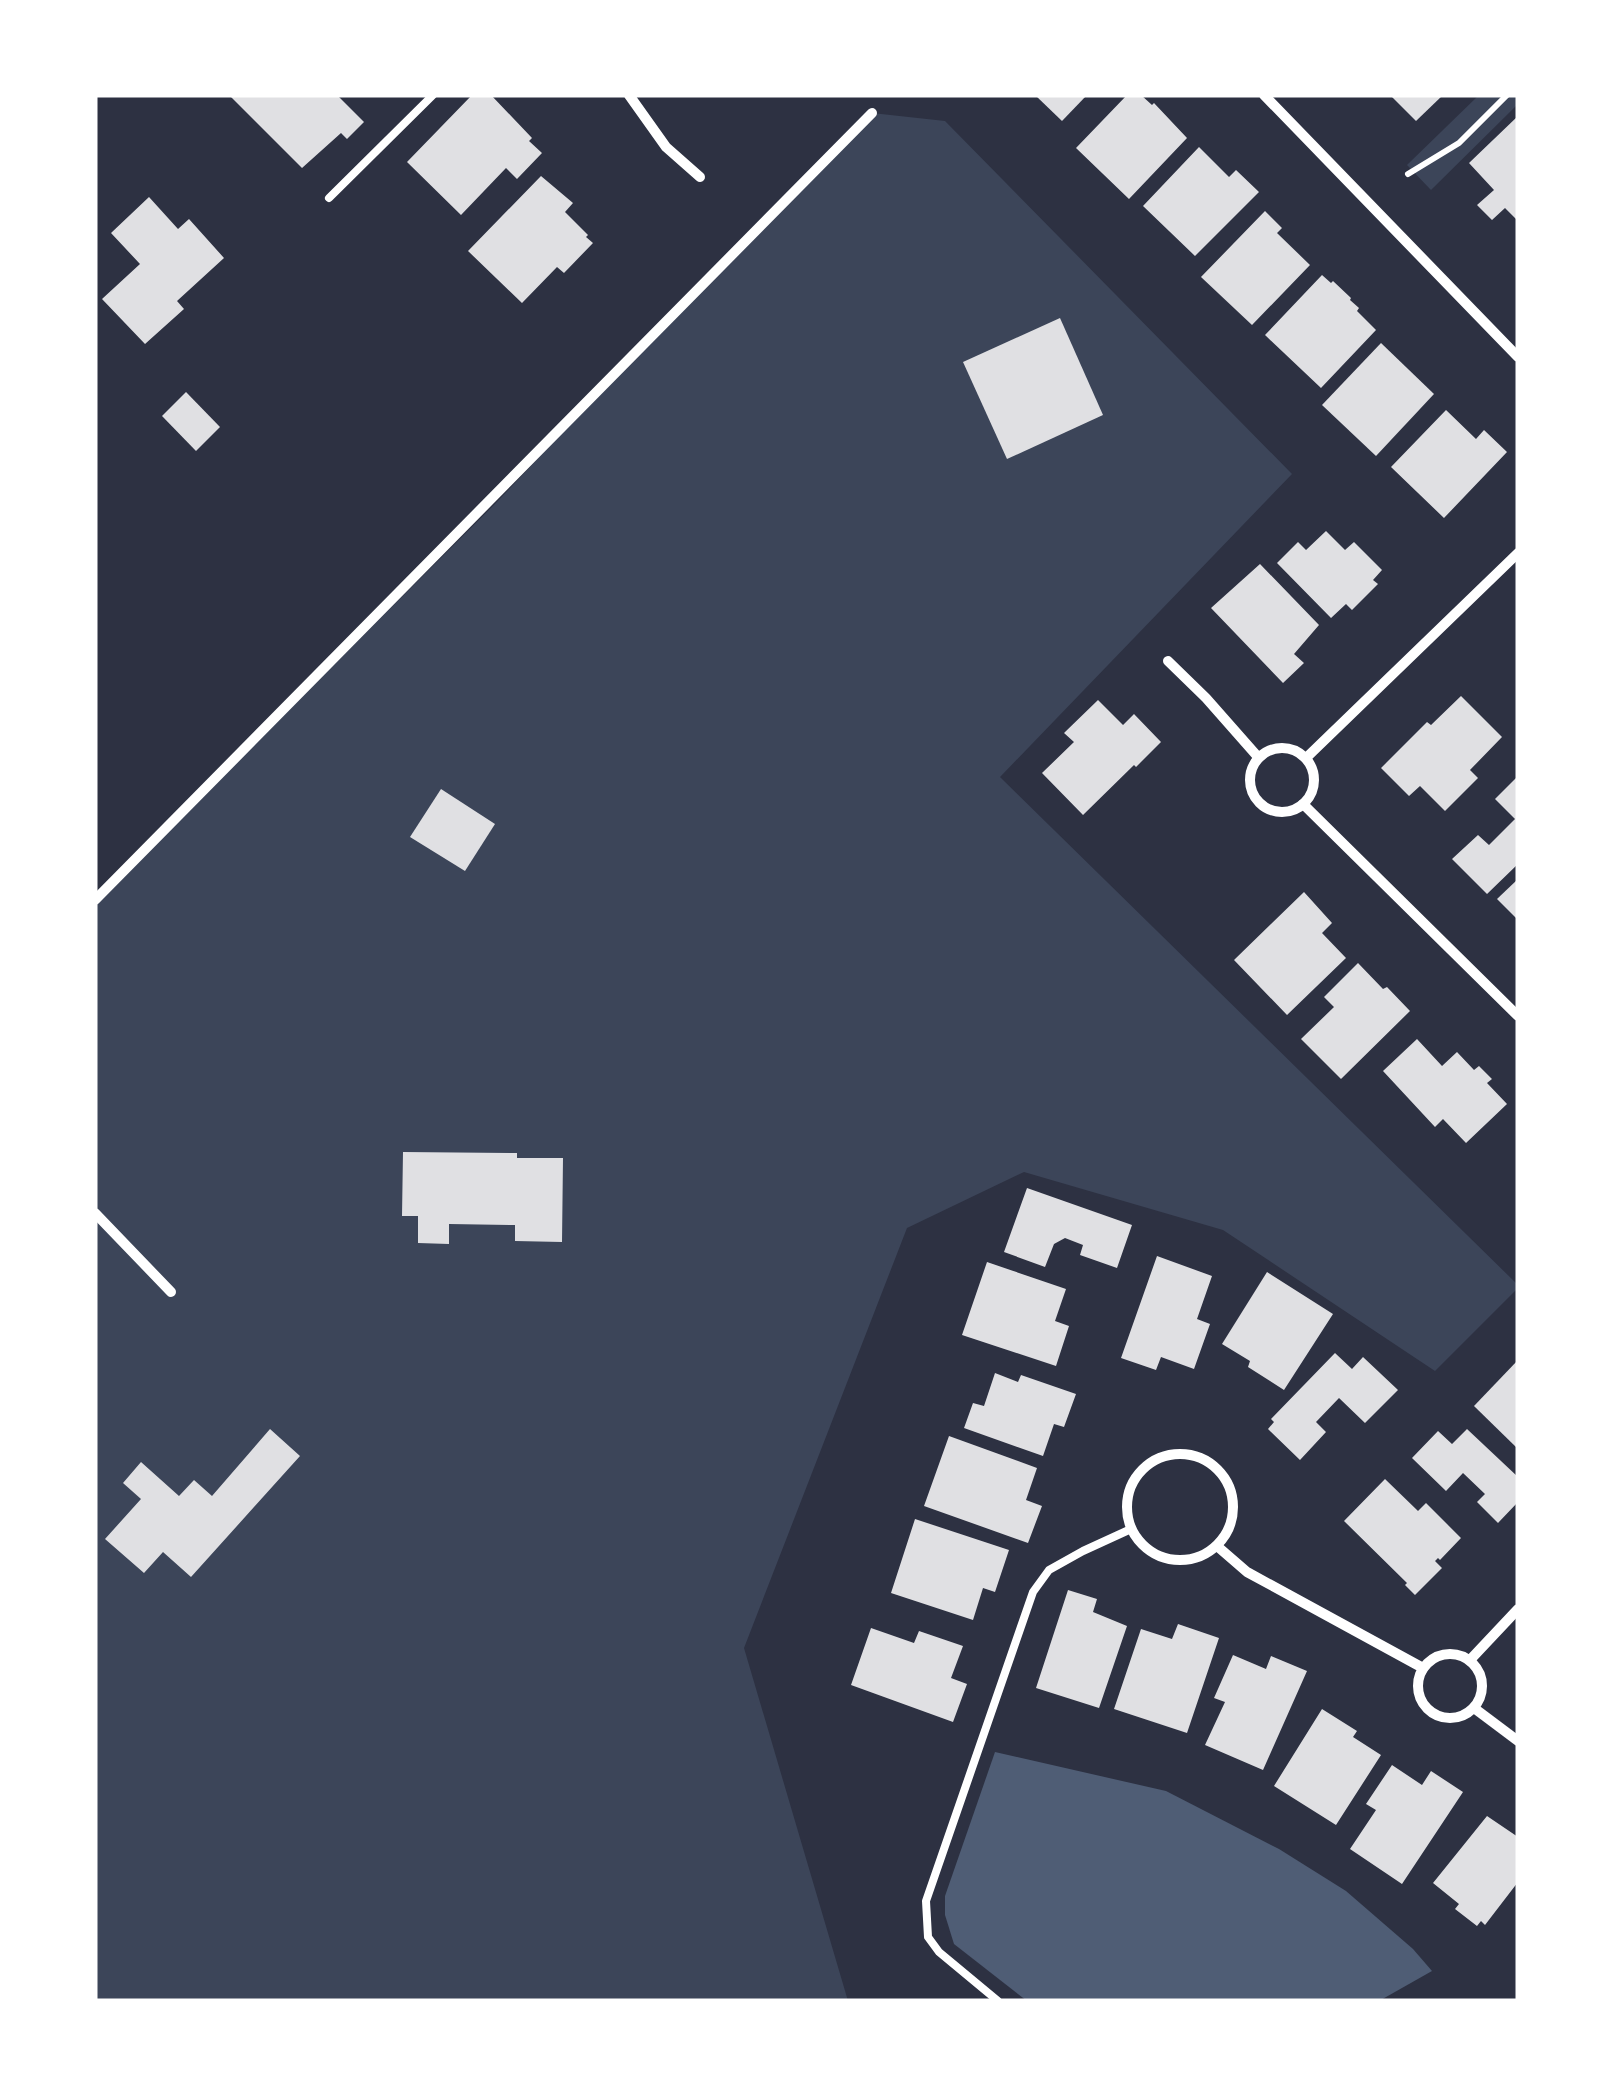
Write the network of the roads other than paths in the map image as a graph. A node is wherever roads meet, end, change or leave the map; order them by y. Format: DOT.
graph roads {
  1 [pos="433,95"];
  2 [pos="629,95"];
  3 [pos="1264,95"];
  4 [pos="872,113"];
  5 [pos="700,177"];
  6 [pos="329,198"];
  7 [pos="1518,358"];
  8 [pos="1518,553"];
  9 [pos="1168,661"];
  10 [pos="1258,757"];
  11 [pos="1306,758"];
  12 [pos="1303,804"];
  13 [pos="95,900"];
  14 [pos="1518,1016"];
  15 [pos="95,1213"];
  16 [pos="171,1292"];
  17 [pos="1131,1530"];
  18 [pos="1217,1546"];
  19 [pos="1518,1608"];
  20 [pos="1470,1660"];
  21 [pos="1423,1668"];
  22 [pos="1474,1708"];
  23 [pos="1518,1741"];
  24 [pos="998,2001"];
  1 -- 6 [label="lane"];
  2 -- 5 [label="street"];
  3 -- 7 [label="street"];
  4 -- 13 [label="street"];
  8 -- 11 [label="street"];
  9 -- 10 [label="street"];
  10 -- 11 [label="street"];
  10 -- 12 [label="street"];
  11 -- 12 [label="street"];
  12 -- 14 [label="street"];
  15 -- 16 [label="street"];
  17 -- 18 [label="street"];
  17 -- 18 [label="street"];
  17 -- 24 [label="lane"];
  18 -- 21 [label="street"];
  19 -- 20 [label="street"];
  20 -- 21 [label="street"];
  20 -- 22 [label="street"];
  21 -- 22 [label="street"];
  22 -- 23 [label="street"];
}
